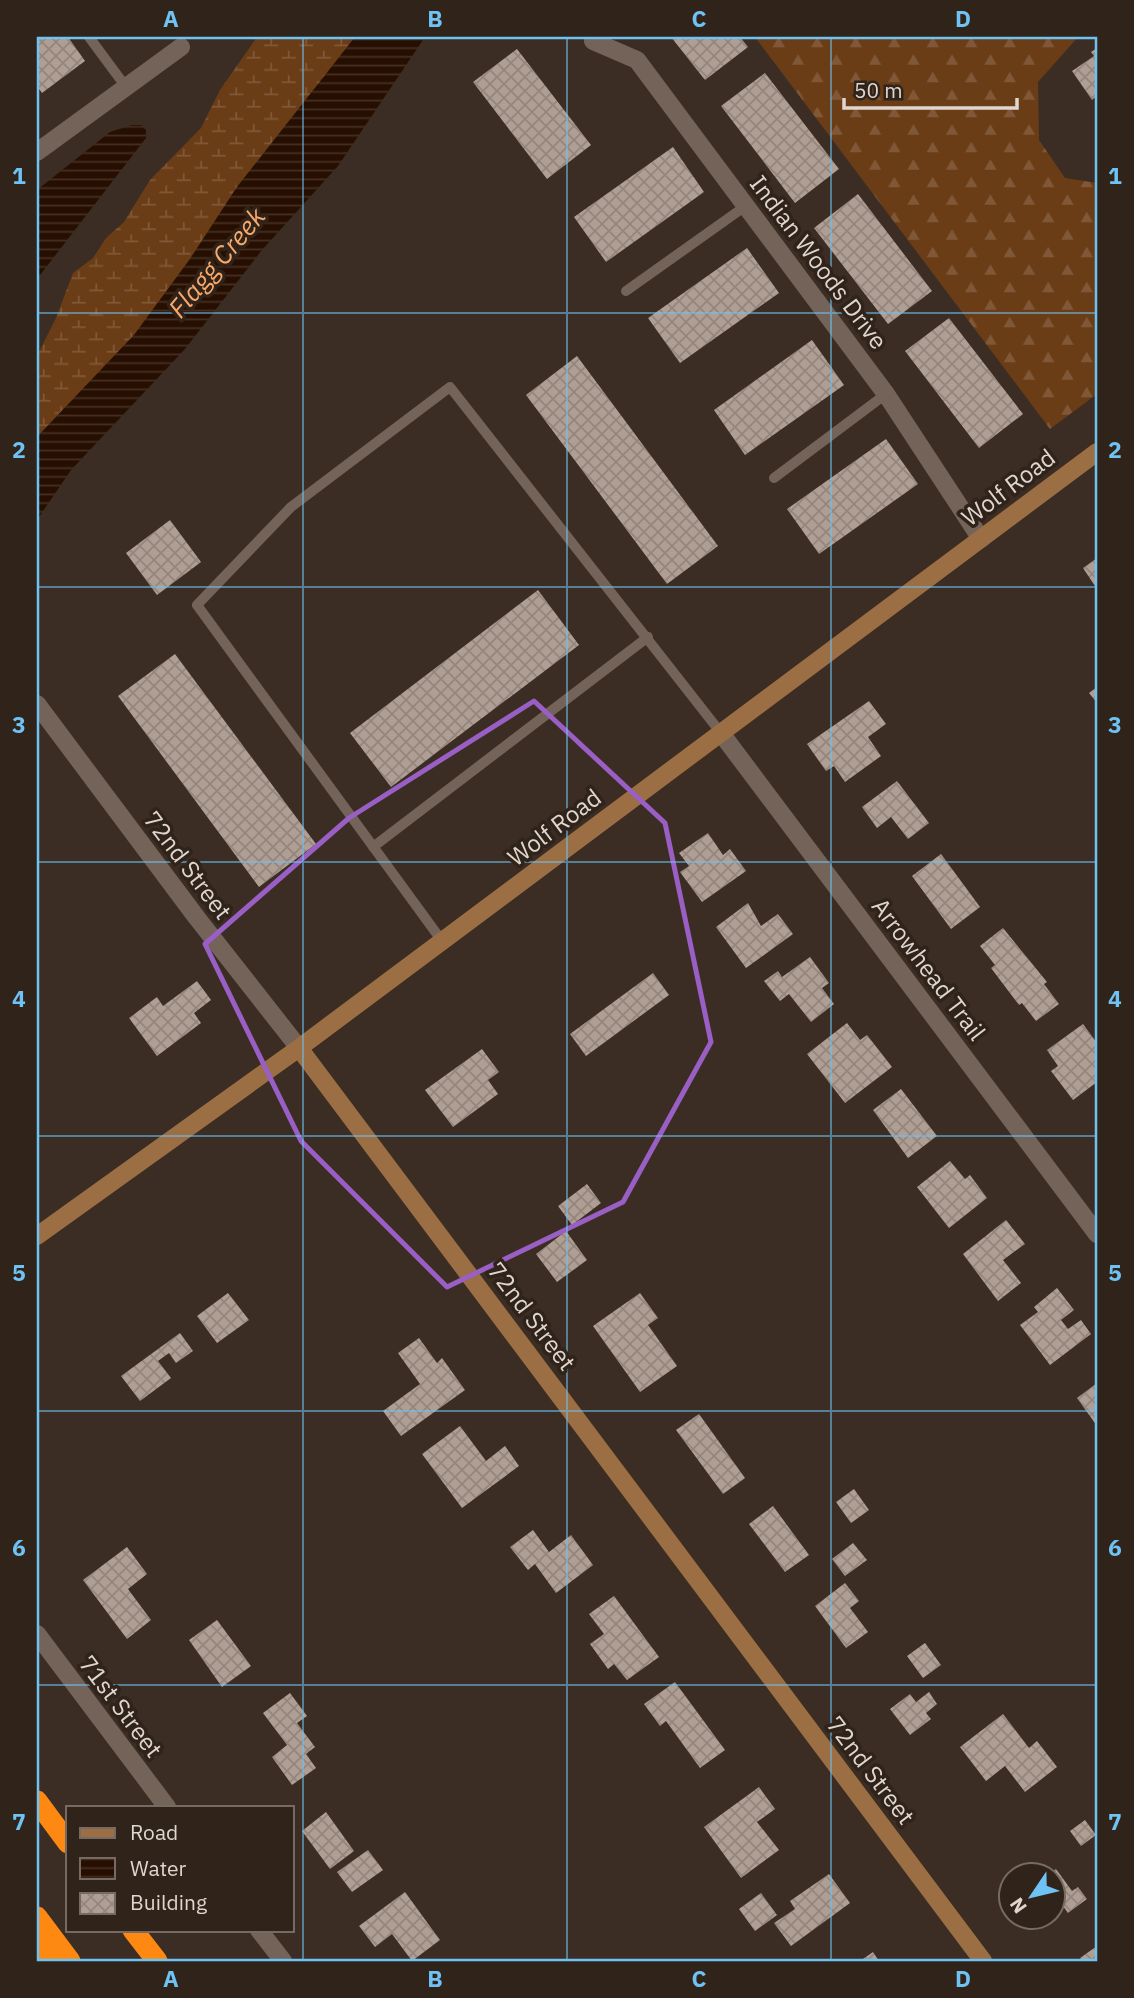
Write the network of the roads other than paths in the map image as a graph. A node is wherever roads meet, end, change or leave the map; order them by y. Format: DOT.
graph roads {
  1 [pos="89,37"];
  2 [pos="593,41"];
  3 [pos="185,42"];
  4 [pos="126,87"];
  5 [pos="37,152"];
  6 [pos="747,205"];
  7 [pos="626,291"];
  8 [pos="887,394"];
  9 [pos="1097,452"];
  10 [pos="774,478"];
  11 [pos="981,539"];
  12 [pos="648,637"];
  13 [pos="37,704"];
  14 [pos="721,733"];
  15 [pos="373,847"];
  16 [pos="442,941"];
  17 [pos="299,1048"];
  18 [pos="1097,1234"];
  19 [pos="37,1236"];
  20 [pos="37,1634"];
  21 [pos="37,1801"];
  22 [pos="166,1806"];
  23 [pos="66,1840"];
  24 [pos="37,1917"];
  25 [pos="135,1932"];
  26 [pos="261,1932"];
  27 [pos="37,1945"];
  28 [pos="48,1961"];
  29 [pos="70,1961"];
  30 [pos="157,1961"];
  31 [pos="283,1961"];
  32 [pos="983,1961"];
  1 -- 4 [label="lane"];
  2 -- 6 [label="street, Indian Woods Drive"];
  3 -- 4 [label="street"];
  4 -- 5 [label="street"];
  6 -- 7 [label="lane"];
  6 -- 8 [label="street, Indian Woods Drive"];
  8 -- 10 [label="lane"];
  8 -- 11 [label="street, Indian Woods Drive"];
  9 -- 11 [label="street, Wolf Road"];
  11 -- 14 [label="street, Wolf Road"];
  12 -- 14 [label="lane"];
  12 -- 15 [label="lane"];
  12 -- 15 [label="lane"];
  13 -- 17 [label="street, 72nd Street"];
  14 -- 16 [label="street, Wolf Road"];
  14 -- 18 [label="street, Arrowhead Trail"];
  15 -- 16 [label="lane"];
  16 -- 17 [label="street, Wolf Road"];
  17 -- 19 [label="street, Wolf Road"];
  17 -- 32 [label="street, 72nd Street"];
  20 -- 22 [label="street, 71st Street"];
  21 -- 23 [label="highway"];
  24 -- 29 [label="highway"];
  25 -- 30 [label="highway"];
  26 -- 31 [label="street"];
  27 -- 28 [label="highway"];
}
